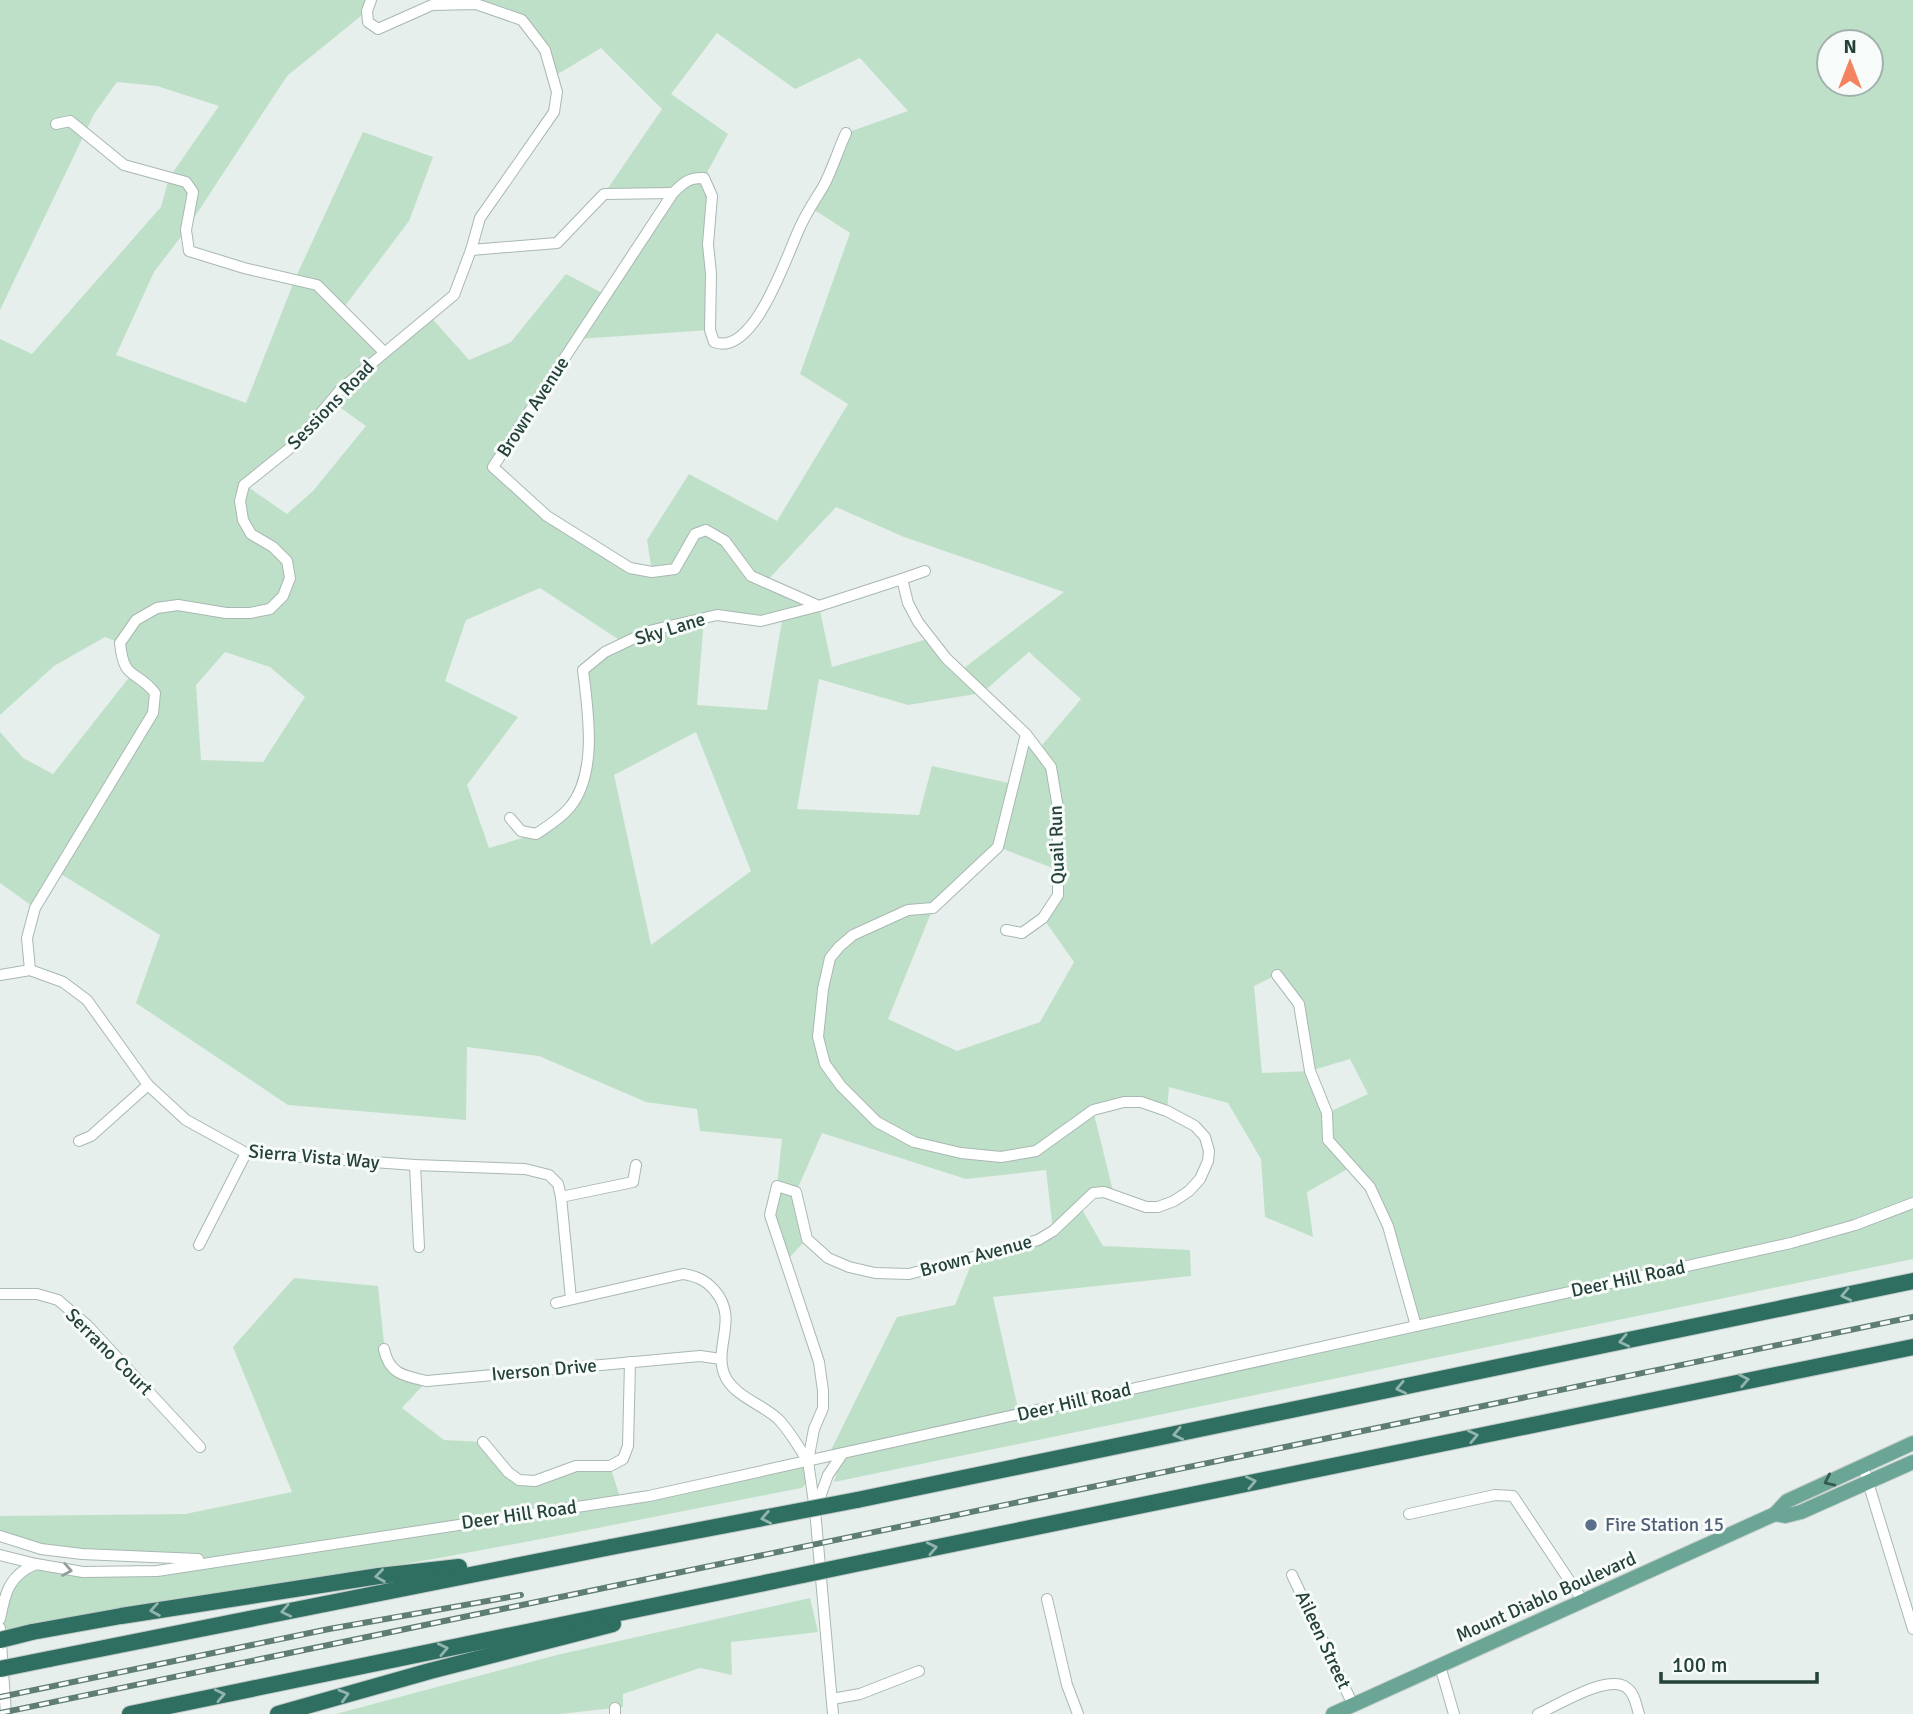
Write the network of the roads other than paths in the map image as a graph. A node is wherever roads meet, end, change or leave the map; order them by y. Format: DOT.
graph roads {
  1 [pos="371,0"];
  2 [pos="56,124"];
  3 [pos="846,133"];
  4 [pos="673,193"];
  5 [pos="471,250"];
  6 [pos="383,351"];
  7 [pos="925,571"];
  8 [pos="902,579"];
  9 [pos="819,606"];
  10 [pos="1026,734"];
  11 [pos="510,818"];
  12 [pos="1006,930"];
  13 [pos="30,970"];
  14 [pos="0,975"];
  15 [pos="1277,975"];
  16 [pos="148,1085"];
  17 [pos="79,1141"];
  18 [pos="246,1153"];
  19 [pos="415,1165"];
  20 [pos="636,1165"];
  21 [pos="561,1198"];
  22 [pos="1913,1203"];
  23 [pos="199,1245"];
  24 [pos="419,1247"];
  25 [pos="1913,1281"];
  26 [pos="0,1294"];
  27 [pos="571,1299"];
  28 [pos="556,1303"];
  29 [pos="1416,1326"];
  30 [pos="1913,1346"];
  31 [pos="384,1349"];
  32 [pos="721,1359"];
  33 [pos="630,1362"];
  34 [pos="483,1442"];
  35 [pos="1913,1443"];
  36 [pos="200,1447"];
  37 [pos="842,1453"];
  38 [pos="808,1461"];
  39 [pos="1913,1462"];
  40 [pos="1863,1466"];
  41 [pos="1868,1483"];
  42 [pos="815,1510"];
  43 [pos="1409,1514"];
  44 [pos="1775,1514"];
  45 [pos="0,1536"];
  46 [pos="0,1555"];
  47 [pos="569,1555"];
  48 [pos="226,1559"];
  49 [pos="36,1564"];
  50 [pos="1292,1576"];
  51 [pos="1047,1599"];
  52 [pos="696,1600"];
  53 [pos="1583,1601"];
  54 [pos="0,1619"];
  55 [pos="1913,1629"];
  56 [pos="0,1631"];
  57 [pos="0,1640"];
  58 [pos="1440,1666"];
  59 [pos="0,1669"];
  60 [pos="919,1671"];
  61 [pos="832,1699"];
  62 [pos="1353,1705"];
  63 [pos="6,1714"];
  64 [pos="130,1714"];
  65 [pos="278,1714"];
  66 [pos="833,1714"];
  67 [pos="1078,1714"];
  68 [pos="1333,1714"];
  69 [pos="1454,1714"];
  70 [pos="1538,1714"];
  71 [pos="1639,1714"];
  1 -- 5 [label="street"];
  2 -- 6 [label="street, Sessions Road"];
  3 -- 4 [label="street"];
  4 -- 5 [label="street"];
  4 -- 9 [label="street, Brown Avenue"];
  5 -- 6 [label="street"];
  6 -- 13 [label="street, Sessions Road"];
  7 -- 8 [label="street, Sky Lane"];
  8 -- 9 [label="street, Sky Lane"];
  8 -- 10 [label="street"];
  9 -- 11 [label="street, Sky Lane"];
  10 -- 12 [label="street, Quail Run"];
  10 -- 38 [label="street, Brown Avenue"];
  13 -- 14 [label="street, Sierra Vista Way"];
  13 -- 16 [label="street, Sierra Vista Way"];
  15 -- 29 [label="street"];
  16 -- 17 [label="street"];
  16 -- 18 [label="street, Sierra Vista Way"];
  18 -- 19 [label="street, Sierra Vista Way"];
  18 -- 23 [label="street"];
  19 -- 21 [label="street, Sierra Vista Way"];
  19 -- 24 [label="street"];
  20 -- 21 [label="street"];
  21 -- 27 [label="street"];
  22 -- 29 [label="street, Deer Hill Road"];
  25 -- 47 [label="highway, one-way, bridge"];
  26 -- 36 [label="street, Serrano Court"];
  27 -- 28 [label="street"];
  27 -- 32 [label="street"];
  29 -- 37 [label="street, Deer Hill Road"];
  52 -- 30 [label="highway, one-way, bridge"];
  31 -- 33 [label="street, Iverson Drive"];
  32 -- 33 [label="street, Iverson Drive"];
  32 -- 38 [label="street"];
  33 -- 34 [label="street"];
  35 -- 40 [label="main road, Mount Diablo Boulevard"];
  37 -- 38 [label="street, Deer Hill Road"];
  37 -- 42 [label="street"];
  38 -- 42 [label="street, Brown Avenue"];
  38 -- 48 [label="street, Deer Hill Road"];
  39 -- 41 [label="main road, Mount Diablo Boulevard"];
  40 -- 41 [label="street"];
  40 -- 44 [label="main road, Mount Diablo Boulevard, one-way"];
  41 -- 44 [label="main road, Mount Diablo Boulevard"];
  41 -- 55 [label="street"];
  42 -- 61 [label="street, Brown Avenue"];
  43 -- 53 [label="street"];
  44 -- 53 [label="main road, Mount Diablo Boulevard"];
  45 -- 48 [label="street, Deer Hill Road"];
  46 -- 49 [label="street, Deer Hill Road"];
  47 -- 57 [label="highway, one-way, bridge"];
  47 -- 59 [label="highway, one-way, bridge"];
  49 -- 48 [label="street, Deer Hill Road, one-way"];
  49 -- 54 [label="street"];
  50 -- 62 [label="street, Aileen Street"];
  51 -- 67 [label="street"];
  64 -- 52 [label="highway, one-way"];
  65 -- 52 [label="highway, one-way"];
  53 -- 58 [label="main road, Mount Diablo Boulevard"];
  56 -- 63 [label="street"];
  58 -- 62 [label="main road, Mount Diablo Boulevard"];
  58 -- 69 [label="street"];
  60 -- 61 [label="street"];
  61 -- 66 [label="street, Brown Avenue"];
  62 -- 68 [label="main road, Mount Diablo Boulevard"];
  70 -- 71 [label="street"];
}
